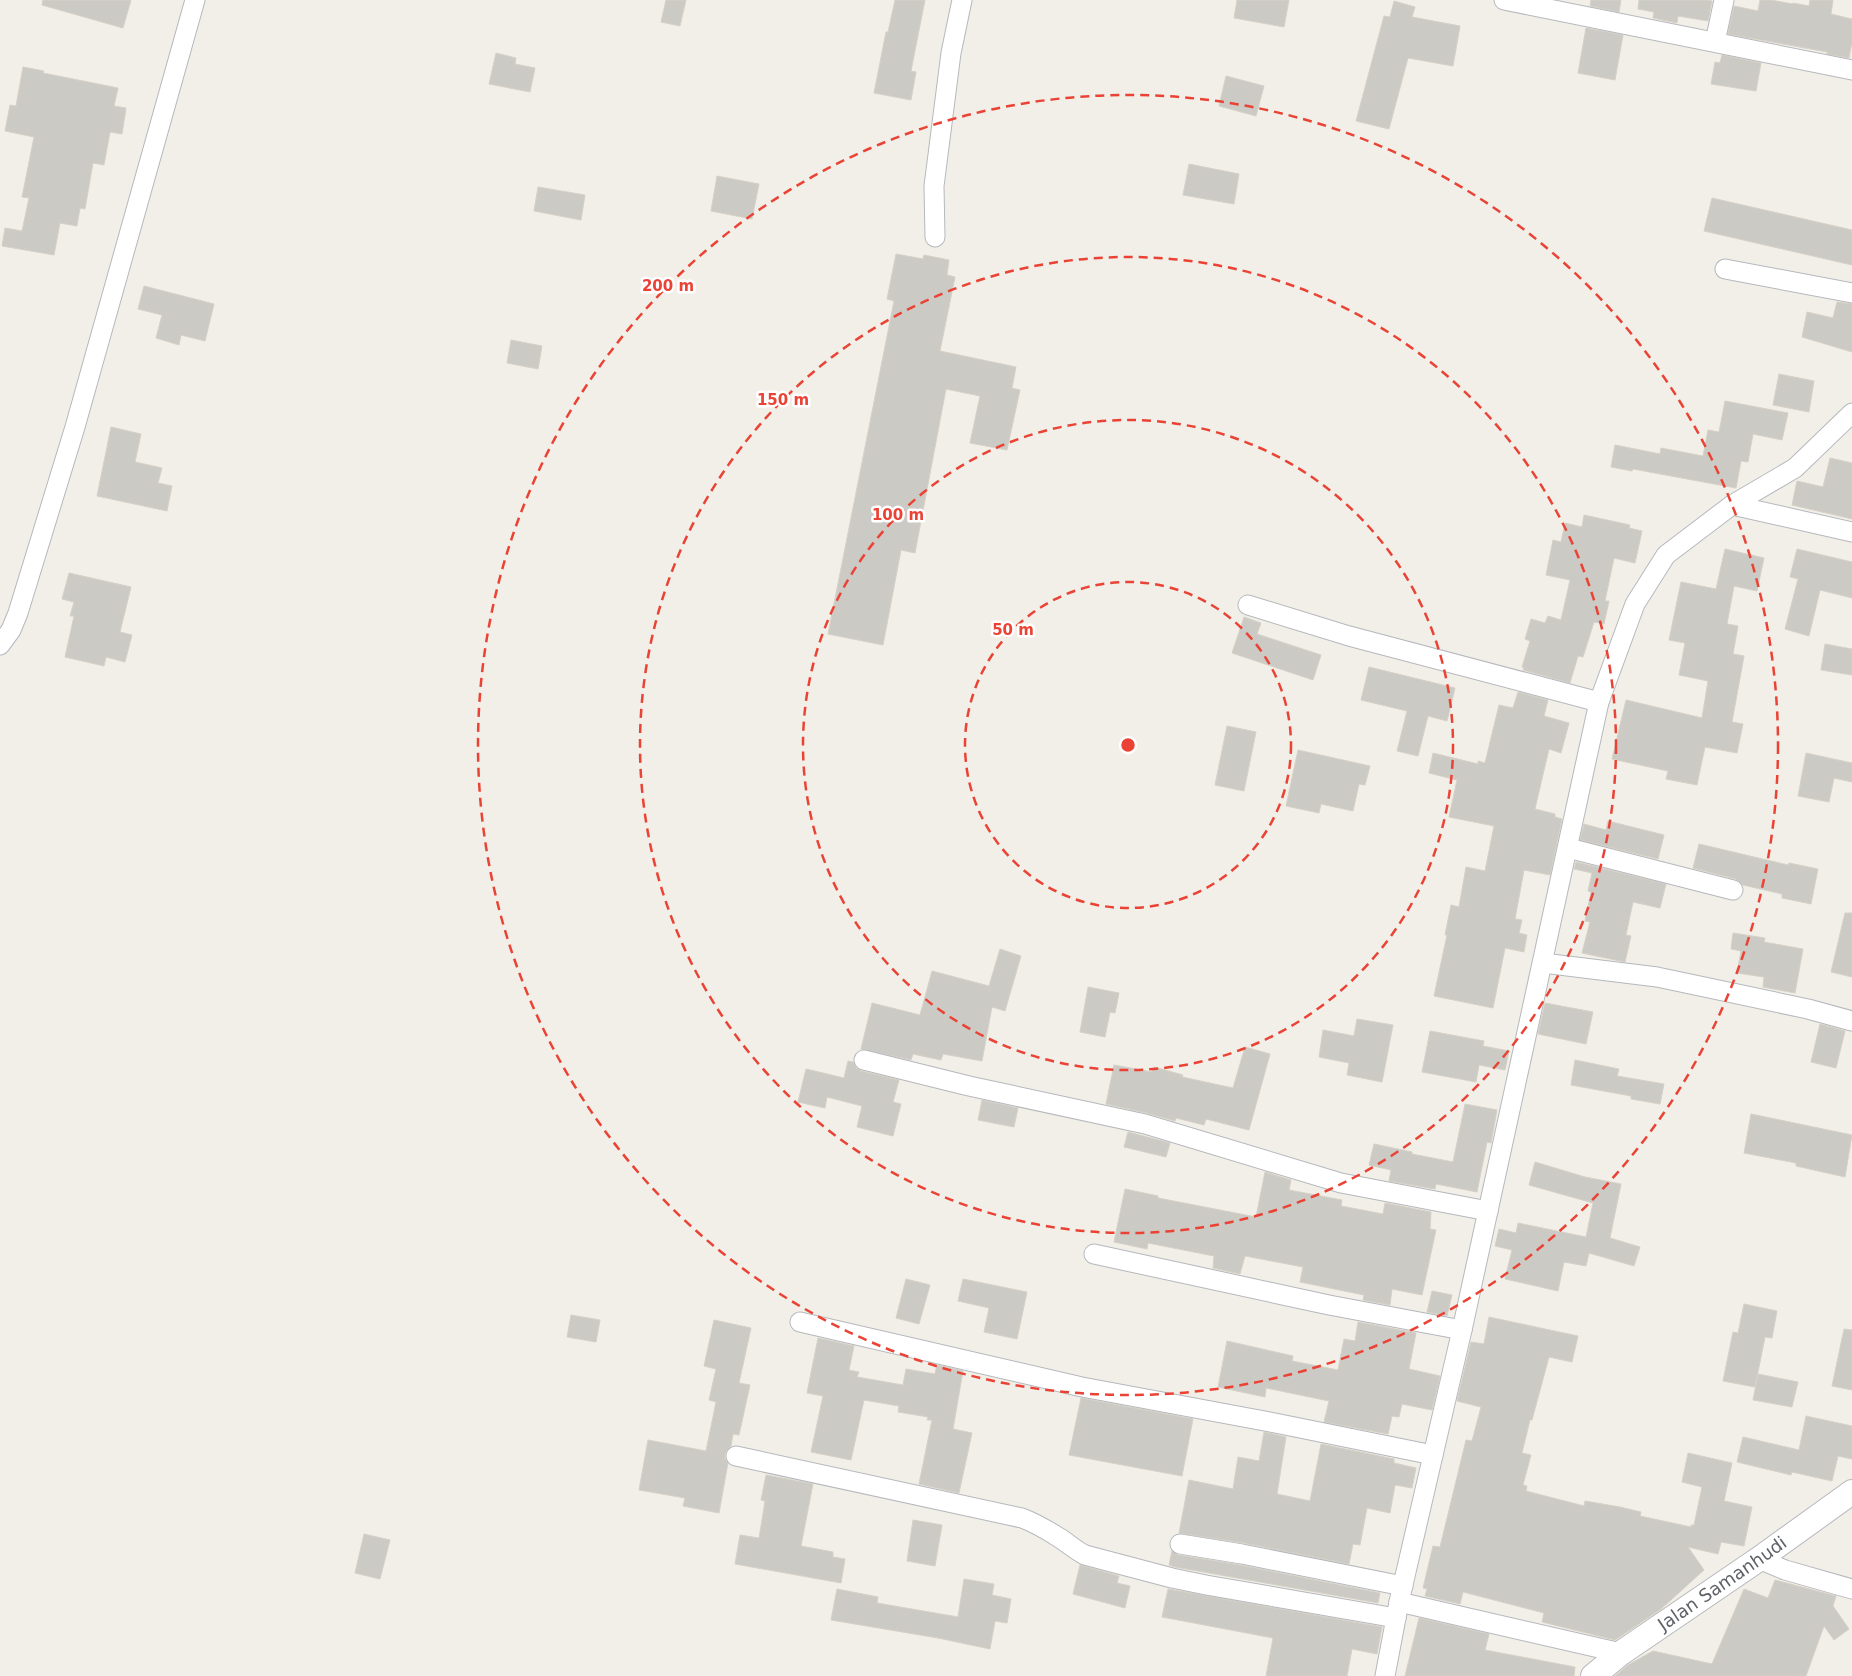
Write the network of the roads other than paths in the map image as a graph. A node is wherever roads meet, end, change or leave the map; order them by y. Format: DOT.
graph roads {
  1 [pos="195,0"];
  2 [pos="962,0"];
  3 [pos="1504,0"];
  4 [pos="1724,0"];
  5 [pos="1715,42"];
  6 [pos="1852,70"];
  7 [pos="935,238"];
  8 [pos="1725,269"];
  9 [pos="1852,293"];
  10 [pos="1852,413"];
  11 [pos="1732,505"];
  12 [pos="1852,532"];
  13 [pos="1248,605"];
  14 [pos="0,645"];
  15 [pos="1599,702"];
  16 [pos="1568,848"];
  17 [pos="1733,890"];
  18 [pos="1543,963"];
  19 [pos="1852,1021"];
  20 [pos="864,1060"];
  21 [pos="1488,1210"];
  22 [pos="1094,1254"];
  23 [pos="800,1322"];
  24 [pos="1462,1330"];
  25 [pos="1433,1455"];
  26 [pos="736,1456"];
  27 [pos="1852,1492"];
  28 [pos="1180,1544"];
  29 [pos="1759,1559"];
  30 [pos="1852,1589"];
  31 [pos="1399,1602"];
  32 [pos="1621,1653"];
  33 [pos="1386,1676"];
  34 [pos="1593,1676"];
  1 -- 14 [label="street"];
  2 -- 7 [label="street"];
  3 -- 5 [label="street"];
  4 -- 5 [label="street"];
  5 -- 6 [label="street"];
  8 -- 9 [label="street"];
  10 -- 11 [label="street"];
  11 -- 12 [label="street"];
  11 -- 15 [label="street"];
  13 -- 15 [label="street"];
  15 -- 16 [label="street"];
  16 -- 17 [label="street"];
  16 -- 18 [label="street"];
  18 -- 19 [label="street"];
  18 -- 21 [label="street"];
  20 -- 21 [label="street"];
  21 -- 24 [label="street"];
  22 -- 24 [label="street"];
  23 -- 25 [label="street"];
  24 -- 25 [label="street"];
  25 -- 31 [label="street"];
  26 -- 31 [label="street"];
  27 -- 29 [label="street, Jalan Samanhudi"];
  28 -- 31 [label="street"];
  29 -- 30 [label="street"];
  29 -- 32 [label="street, Jalan Samanhudi"];
  31 -- 32 [label="street"];
  31 -- 33 [label="street"];
  32 -- 34 [label="street, Jalan Samanhudi"];
}
